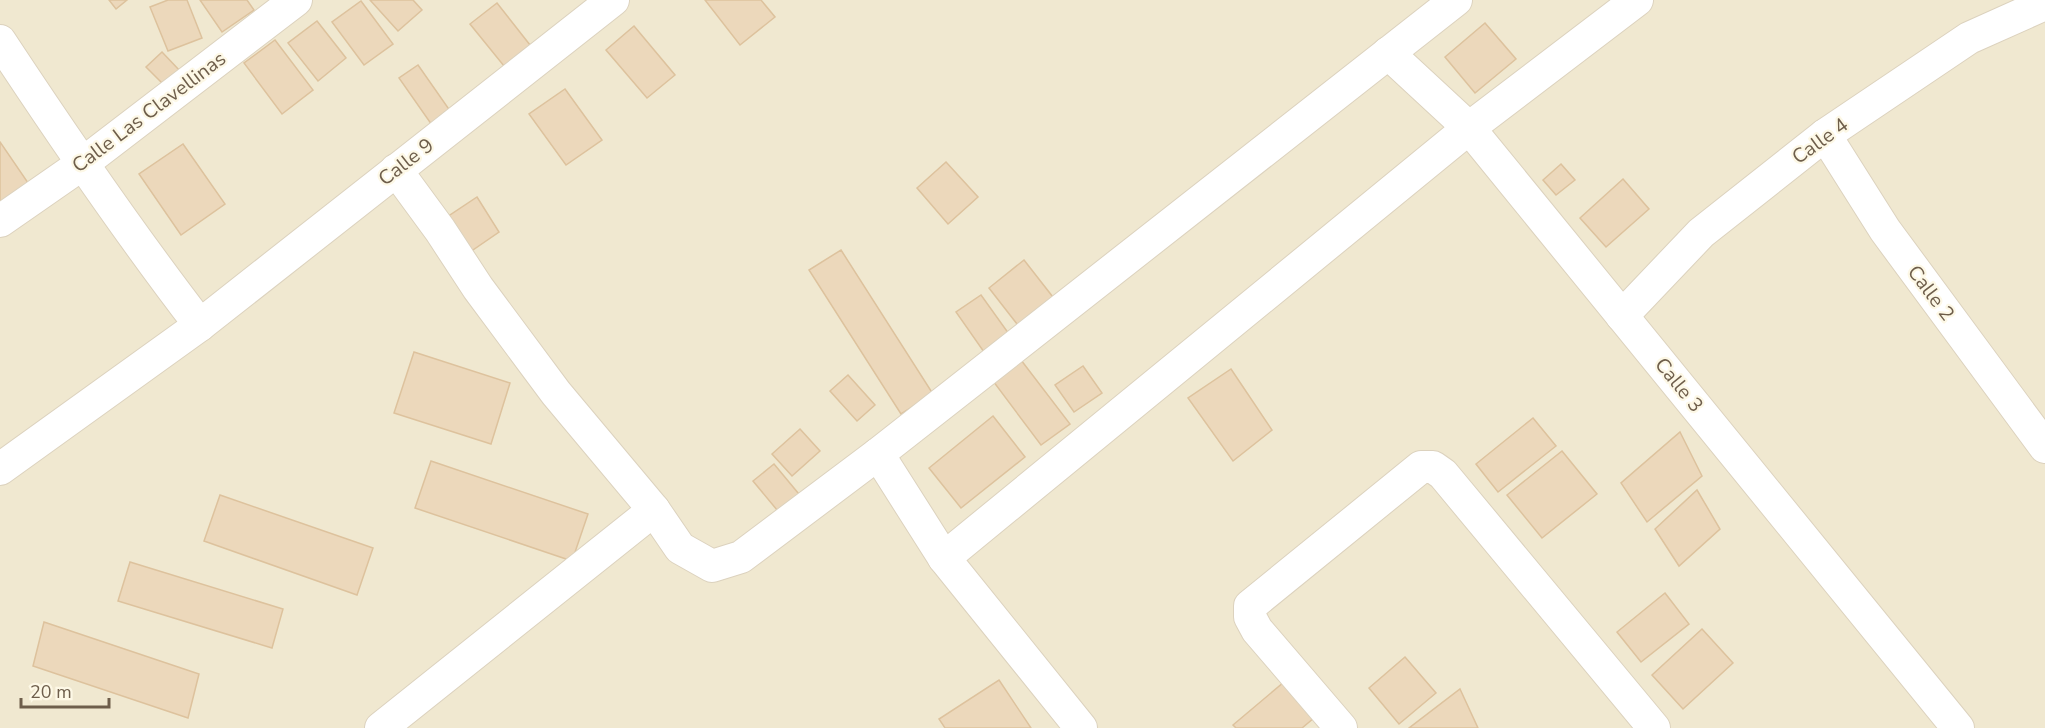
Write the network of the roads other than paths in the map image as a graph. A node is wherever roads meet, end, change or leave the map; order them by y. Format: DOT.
graph roads {
  1 [pos="296,0"];
  2 [pos="613,0"];
  3 [pos="1456,0"];
  4 [pos="1637,0"];
  5 [pos="2045,4"];
  6 [pos="0,41"];
  7 [pos="1388,53"];
  8 [pos="1469,128"];
  9 [pos="1825,135"];
  10 [pos="82,164"];
  11 [pos="396,170"];
  12 [pos="0,221"];
  13 [pos="1622,316"];
  14 [pos="200,325"];
  15 [pos="2045,447"];
  16 [pos="878,454"];
  17 [pos="0,469"];
  18 [pos="654,510"];
  19 [pos="944,558"];
  20 [pos="381,728"];
  21 [pos="1081,728"];
  22 [pos="1341,728"];
  23 [pos="1654,728"];
  24 [pos="1958,728"];
  1 -- 10 [label="street, Calle Las Clavellinas"];
  2 -- 11 [label="street, Calle 9"];
  3 -- 7 [label="street"];
  4 -- 8 [label="street"];
  5 -- 9 [label="street, Calle 4"];
  6 -- 10 [label="street"];
  7 -- 8 [label="street, Calle 3"];
  7 -- 16 [label="street"];
  8 -- 13 [label="street, Calle 3"];
  8 -- 19 [label="street"];
  9 -- 13 [label="street, Calle 4"];
  9 -- 15 [label="street, Calle 2"];
  10 -- 12 [label="street, Calle Las Clavellinas"];
  10 -- 14 [label="street"];
  11 -- 14 [label="street, Calle 9"];
  11 -- 18 [label="street"];
  13 -- 24 [label="street, Calle 3"];
  14 -- 17 [label="street, Calle 9"];
  16 -- 18 [label="street"];
  16 -- 19 [label="street"];
  18 -- 20 [label="street"];
  19 -- 21 [label="street"];
  22 -- 23 [label="street"];
}
